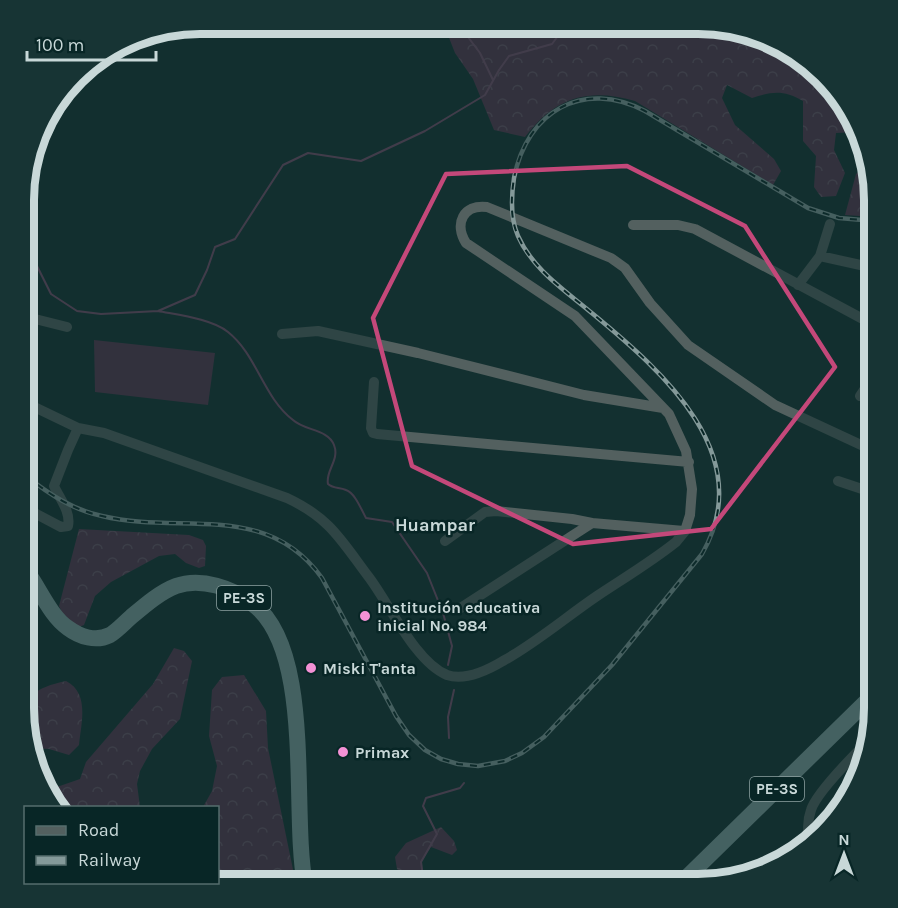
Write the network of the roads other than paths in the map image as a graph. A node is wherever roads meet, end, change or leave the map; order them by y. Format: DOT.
graph roads {
  1 [pos="830,224"];
  2 [pos="633,225"];
  3 [pos="820,256"];
  4 [pos="863,266"];
  5 [pos="798,285"];
  6 [pos="34,319"];
  7 [pos="863,319"];
  8 [pos="67,327"];
  9 [pos="282,334"];
  10 [pos="374,382"];
  11 [pos="863,392"];
  12 [pos="860,396"];
  13 [pos="34,406"];
  14 [pos="663,408"];
  15 [pos="78,428"];
  16 [pos="863,446"];
  17 [pos="689,462"];
  18 [pos="838,481"];
  19 [pos="863,489"];
  20 [pos="35,513"];
  21 [pos="592,523"];
  22 [pos="684,531"];
  23 [pos="445,541"];
  24 [pos="35,583"];
  25 [pos="459,609"];
  26 [pos="863,705"];
  27 [pos="858,752"];
  28 [pos="808,831"];
  29 [pos="304,873"];
  30 [pos="691,873"];
  1 -- 3 [label="street"];
  2 -- 5 [label="street"];
  3 -- 4 [label="street"];
  3 -- 5 [label="street"];
  5 -- 7 [label="street"];
  6 -- 8 [label="street"];
  9 -- 14 [label="street"];
  10 -- 17 [label="street"];
  11 -- 12 [label="street"];
  13 -- 15 [label="street"];
  14 -- 16 [label="street"];
  14 -- 17 [label="street"];
  15 -- 20 [label="street"];
  15 -- 22 [label="street"];
  17 -- 22 [label="street"];
  18 -- 19 [label="street"];
  21 -- 22 [label="street"];
  21 -- 23 [label="street"];
  21 -- 25 [label="street"];
  24 -- 29 [label="highway, PE-3S"];
  26 -- 30 [label="highway, PE-3S"];
  27 -- 28 [label="street"];
}
